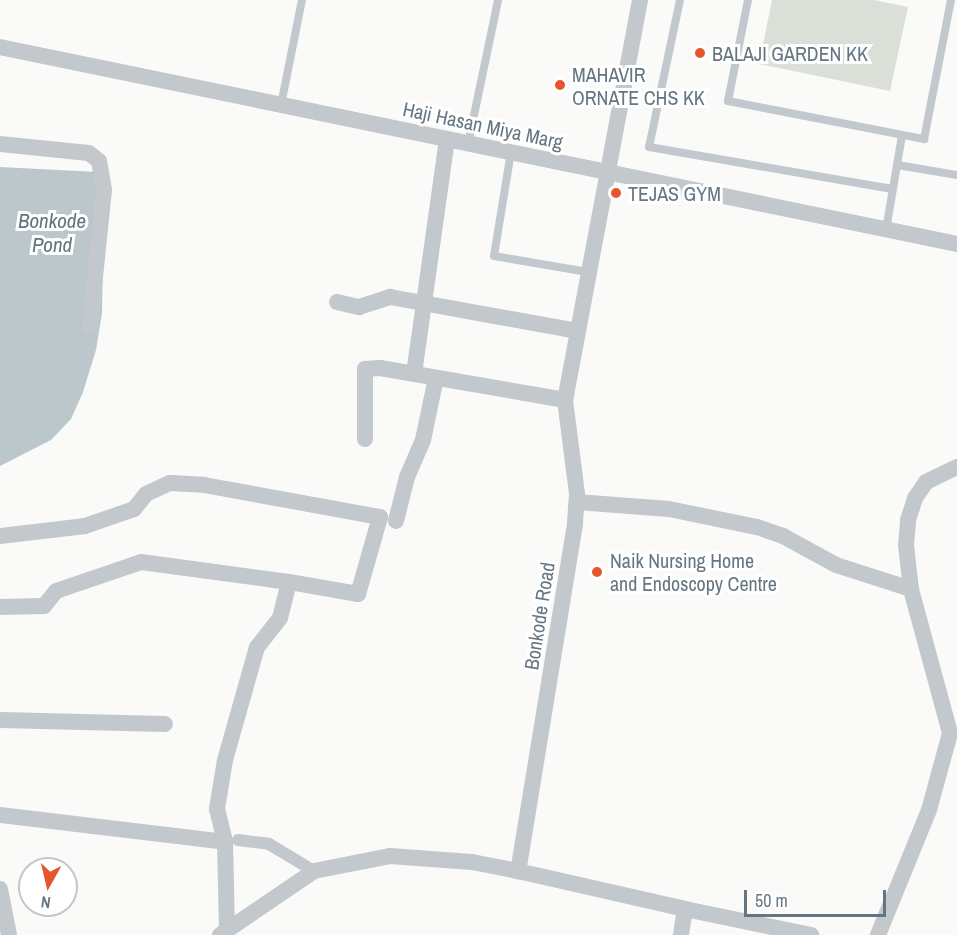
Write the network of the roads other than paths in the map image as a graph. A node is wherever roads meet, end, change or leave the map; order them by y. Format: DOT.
graph roads {
  1 [pos="302,0"];
  2 [pos="498,0"];
  3 [pos="640,0"];
  4 [pos="680,0"];
  5 [pos="748,0"];
  6 [pos="951,0"];
  7 [pos="0,47"];
  8 [pos="281,105"];
  9 [pos="902,135"];
  10 [pos="447,139"];
  11 [pos="0,144"];
  12 [pos="468,144"];
  13 [pos="511,152"];
  14 [pos="897,165"];
  15 [pos="606,172"];
  16 [pos="957,175"];
  17 [pos="892,189"];
  18 [pos="886,230"];
  19 [pos="957,244"];
  20 [pos="588,272"];
  21 [pos="337,302"];
  22 [pos="420,305"];
  23 [pos="90,326"];
  24 [pos="577,331"];
  25 [pos="414,374"];
  26 [pos="436,378"];
  27 [pos="565,400"];
  28 [pos="365,439"];
  29 [pos="957,467"];
  30 [pos="577,502"];
  31 [pos="396,521"];
  32 [pos="0,536"];
  33 [pos="289,582"];
  34 [pos="911,589"];
  35 [pos="0,608"];
  36 [pos="0,720"];
  37 [pos="165,724"];
  38 [pos="0,814"];
  39 [pos="232,841"];
  40 [pos="314,871"];
  41 [pos="518,871"];
  42 [pos="0,889"];
  43 [pos="685,909"];
  44 [pos="223,932"];
  45 [pos="9,935"];
  46 [pos="681,935"];
  47 [pos="811,935"];
  48 [pos="878,935"];
  1 -- 8 [label="lane"];
  2 -- 12 [label="lane"];
  3 -- 15 [label="street, Bonkode Road"];
  4 -- 17 [label="lane"];
  5 -- 9 [label="lane"];
  6 -- 9 [label="lane"];
  7 -- 8 [label="street, Haji Hasan Miya Marg"];
  8 -- 10 [label="street, Haji Hasan Miya Marg"];
  9 -- 14 [label="lane"];
  10 -- 12 [label="street, Haji Hasan Miya Marg"];
  10 -- 22 [label="street"];
  11 -- 23 [label="street"];
  12 -- 13 [label="street, Haji Hasan Miya Marg"];
  13 -- 15 [label="street, Haji Hasan Miya Marg"];
  13 -- 20 [label="lane"];
  14 -- 16 [label="lane"];
  14 -- 17 [label="lane"];
  15 -- 18 [label="street, Haji Hasan Miya Marg"];
  15 -- 20 [label="street, Bonkode Road"];
  17 -- 18 [label="lane"];
  18 -- 19 [label="street, Haji Hasan Miya Marg"];
  20 -- 24 [label="street, Bonkode Road"];
  21 -- 22 [label="street"];
  22 -- 24 [label="street"];
  22 -- 25 [label="street"];
  24 -- 27 [label="street, Bonkode Road"];
  25 -- 26 [label="street"];
  25 -- 28 [label="street"];
  26 -- 27 [label="street"];
  26 -- 31 [label="street"];
  27 -- 30 [label="street, Bonkode Road"];
  29 -- 34 [label="street"];
  30 -- 34 [label="street"];
  30 -- 41 [label="street, Bonkode Road"];
  32 -- 33 [label="street"];
  33 -- 35 [label="street"];
  33 -- 39 [label="street"];
  34 -- 48 [label="street"];
  36 -- 37 [label="street"];
  38 -- 39 [label="street"];
  39 -- 40 [label="street"];
  39 -- 44 [label="street"];
  40 -- 41 [label="street"];
  40 -- 44 [label="street"];
  41 -- 43 [label="street"];
  42 -- 45 [label="street"];
  43 -- 46 [label="street"];
  43 -- 47 [label="street"];
}
